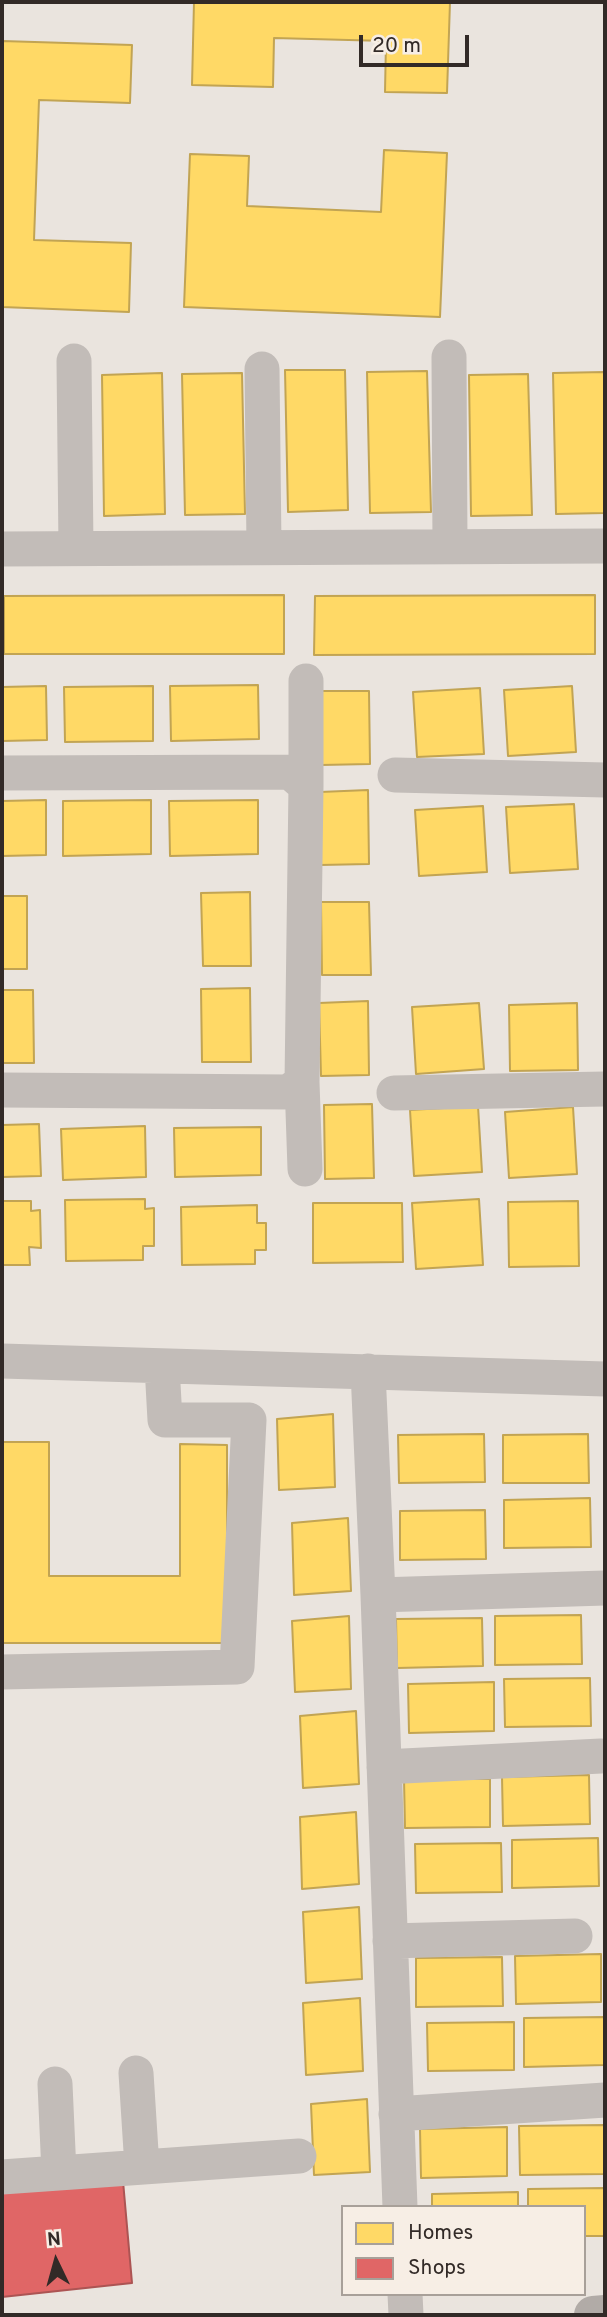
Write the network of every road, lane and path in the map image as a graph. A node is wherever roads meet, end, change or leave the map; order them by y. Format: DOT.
graph roads {
  1 [pos="449,357"];
  2 [pos="74,361"];
  3 [pos="262,369"];
  4 [pos="605,546"];
  5 [pos="264,547"];
  6 [pos="450,547"];
  7 [pos="76,548"];
  8 [pos="2,549"];
  9 [pos="306,681"];
  10 [pos="2,773"];
  11 [pos="395,775"];
  12 [pos="605,780"];
  13 [pos="306,786"];
  14 [pos="302,1082"];
  15 [pos="605,1089"];
  16 [pos="2,1090"];
  17 [pos="394,1093"];
  18 [pos="304,1169"];
  19 [pos="2,1361"];
  20 [pos="162,1366"];
  21 [pos="368,1371"];
  22 [pos="605,1379"];
  23 [pos="605,1588"];
  24 [pos="378,1595"];
  25 [pos="2,1672"];
  26 [pos="601,1756"];
  27 [pos="384,1766"];
  28 [pos="575,1936"];
  29 [pos="390,1941"];
  30 [pos="136,2073"];
  31 [pos="55,2084"];
  32 [pos="605,2100"];
  33 [pos="396,2114"];
  34 [pos="299,2156"];
  35 [pos="142,2167"];
  36 [pos="59,2173"];
  37 [pos="2,2176"];
  38 [pos="400,2205"];
  39 [pos="405,2296"];
  40 [pos="605,2314"];
  41 [pos="406,2315"];
  42 [pos="593,2315"];
  1 -- 6 [label="street"];
  2 -- 7 [label="street"];
  3 -- 5 [label="street"];
  4 -- 6 [label="street"];
  5 -- 6 [label="street"];
  5 -- 7 [label="street"];
  7 -- 8 [label="street"];
  9 -- 13 [label="street"];
  10 -- 13 [label="street"];
  11 -- 12 [label="street"];
  13 -- 14 [label="street"];
  14 -- 16 [label="street"];
  14 -- 18 [label="street"];
  15 -- 17 [label="street"];
  19 -- 20 [label="street"];
  20 -- 21 [label="street"];
  20 -- 25 [label="street"];
  21 -- 22 [label="street"];
  21 -- 24 [label="street"];
  23 -- 24 [label="street"];
  24 -- 27 [label="street"];
  26 -- 27 [label="street"];
  27 -- 29 [label="street"];
  28 -- 29 [label="street"];
  29 -- 33 [label="street"];
  30 -- 35 [label="street"];
  31 -- 36 [label="street"];
  32 -- 33 [label="street"];
  33 -- 38 [label="street"];
  34 -- 35 [label="street"];
  35 -- 36 [label="street"];
  36 -- 37 [label="street"];
  39 -- 41 [label="street"];
  40 -- 42 [label="main road"];
}
